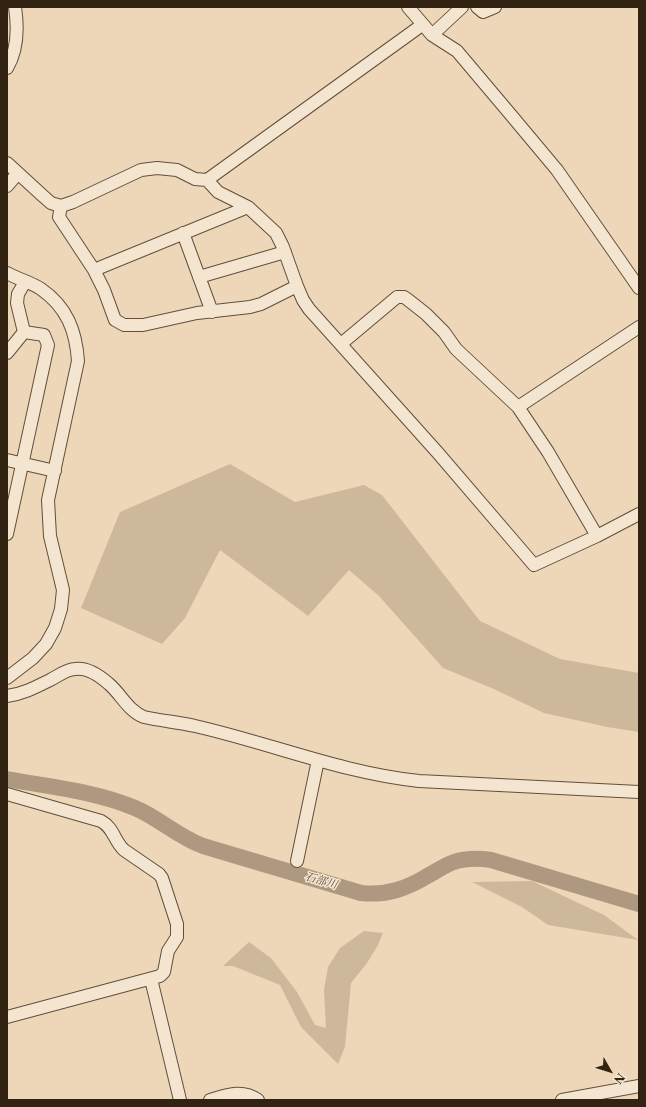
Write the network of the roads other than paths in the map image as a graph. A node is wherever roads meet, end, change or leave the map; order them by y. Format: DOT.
graph roads {
  1 [pos="15,7"];
  2 [pos="408,7"];
  3 [pos="462,7"];
  4 [pos="477,7"];
  5 [pos="495,7"];
  6 [pos="422,25"];
  7 [pos="432,35"];
  8 [pos="11,47"];
  9 [pos="7,68"];
  10 [pos="7,163"];
  11 [pos="18,173"];
  12 [pos="207,180"];
  13 [pos="7,186"];
  14 [pos="61,206"];
  15 [pos="248,207"];
  16 [pos="183,233"];
  17 [pos="285,252"];
  18 [pos="94,270"];
  19 [pos="7,273"];
  20 [pos="199,277"];
  21 [pos="25,282"];
  22 [pos="297,286"];
  23 [pos="639,288"];
  24 [pos="212,312"];
  25 [pos="639,327"];
  26 [pos="24,332"];
  27 [pos="341,344"];
  28 [pos="7,353"];
  29 [pos="518,407"];
  30 [pos="7,460"];
  31 [pos="22,464"];
  32 [pos="55,470"];
  33 [pos="639,514"];
  34 [pos="7,534"];
  35 [pos="597,536"];
  36 [pos="7,678"];
  37 [pos="7,696"];
  38 [pos="318,760"];
  39 [pos="639,792"];
  40 [pos="7,794"];
  41 [pos="297,861"];
  42 [pos="151,979"];
  43 [pos="7,1017"];
  44 [pos="639,1086"];
  45 [pos="180,1100"];
  46 [pos="210,1100"];
  47 [pos="258,1100"];
  48 [pos="562,1100"];
  1 -- 8 [label="street"];
  2 -- 6 [label="street"];
  3 -- 7 [label="street"];
  4 -- 5 [label="street"];
  6 -- 7 [label="street"];
  6 -- 12 [label="street"];
  7 -- 23 [label="street"];
  8 -- 9 [label="street"];
  10 -- 11 [label="street"];
  11 -- 13 [label="street"];
  11 -- 14 [label="street"];
  12 -- 14 [label="street"];
  12 -- 15 [label="street"];
  14 -- 18 [label="street"];
  15 -- 16 [label="street"];
  15 -- 17 [label="street"];
  16 -- 18 [label="street"];
  16 -- 20 [label="street"];
  17 -- 20 [label="street"];
  17 -- 22 [label="street"];
  18 -- 24 [label="street"];
  19 -- 21 [label="street"];
  20 -- 24 [label="street"];
  21 -- 26 [label="street"];
  21 -- 32 [label="street"];
  22 -- 24 [label="street"];
  22 -- 27 [label="street"];
  25 -- 29 [label="street"];
  26 -- 28 [label="street"];
  26 -- 31 [label="street"];
  27 -- 29 [label="street"];
  27 -- 35 [label="street"];
  29 -- 35 [label="street"];
  30 -- 31 [label="street"];
  31 -- 32 [label="street"];
  31 -- 34 [label="street"];
  32 -- 36 [label="street"];
  33 -- 35 [label="street"];
  37 -- 38 [label="street"];
  38 -- 39 [label="street"];
  38 -- 41 [label="street"];
  40 -- 42 [label="street"];
  42 -- 43 [label="street"];
  42 -- 45 [label="street"];
  44 -- 48 [label="street"];
  46 -- 47 [label="street"];
}
